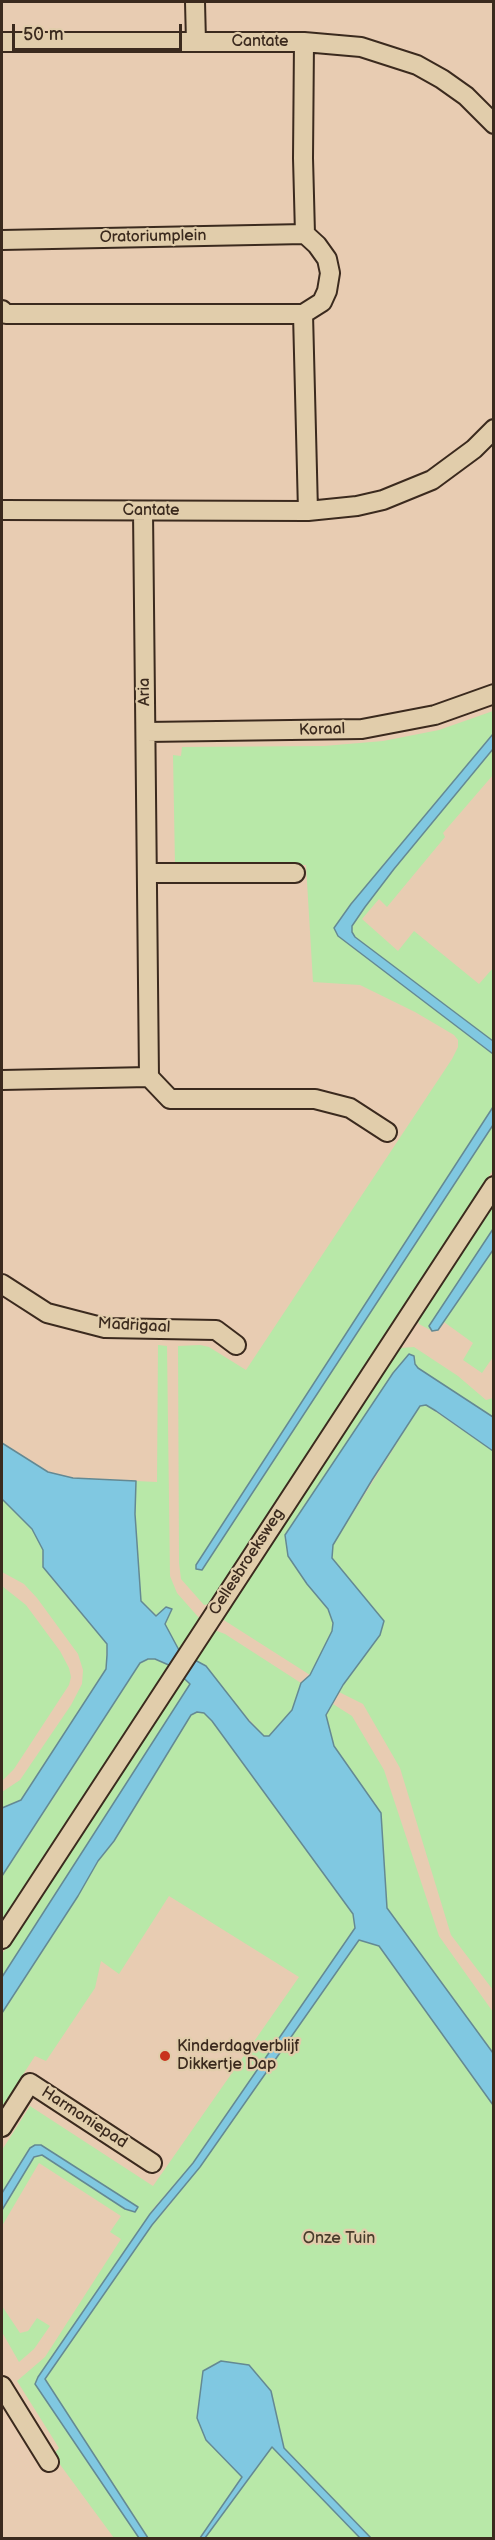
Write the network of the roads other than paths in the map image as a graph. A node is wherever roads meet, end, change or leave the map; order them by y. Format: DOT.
graph roads {
  1 [pos="195,2"];
  2 [pos="2,42"];
  3 [pos="196,42"];
  4 [pos="304,42"];
  5 [pos="494,124"];
  6 [pos="305,234"];
  7 [pos="2,240"];
  8 [pos="2,310"];
  9 [pos="303,314"];
  10 [pos="494,429"];
  11 [pos="2,510"];
  12 [pos="308,510"];
  13 [pos="143,511"];
  14 [pos="494,694"];
  15 [pos="146,732"];
  16 [pos="147,873"];
  17 [pos="295,873"];
  18 [pos="148,1077"];
  19 [pos="2,1080"];
  20 [pos="387,1132"];
  21 [pos="494,1186"];
  22 [pos="2,1284"];
  23 [pos="236,1345"];
  24 [pos="2,1939"];
  25 [pos="2,2127"];
  26 [pos="152,2163"];
  27 [pos="2,2386"];
  28 [pos="49,2462"];
  1 -- 3 [label="street"];
  2 -- 3 [label="street, Cantate"];
  3 -- 4 [label="street, Cantate"];
  4 -- 5 [label="street, Cantate"];
  4 -- 6 [label="street"];
  6 -- 7 [label="street, Oratoriumplein"];
  6 -- 9 [label="street"];
  8 -- 9 [label="street"];
  9 -- 12 [label="street"];
  10 -- 12 [label="street, Cantate"];
  11 -- 13 [label="street, Cantate"];
  12 -- 13 [label="street, Cantate"];
  13 -- 15 [label="street, Aria"];
  14 -- 15 [label="street, Koraal"];
  15 -- 16 [label="street, Aria"];
  16 -- 17 [label="street"];
  16 -- 18 [label="street, Aria"];
  18 -- 19 [label="street"];
  18 -- 20 [label="street"];
  21 -- 24 [label="street, Cellesbroeksweg"];
  22 -- 23 [label="street, Madrigaal"];
  25 -- 26 [label="street, Harmoniepad"];
  27 -- 28 [label="street"];
}
